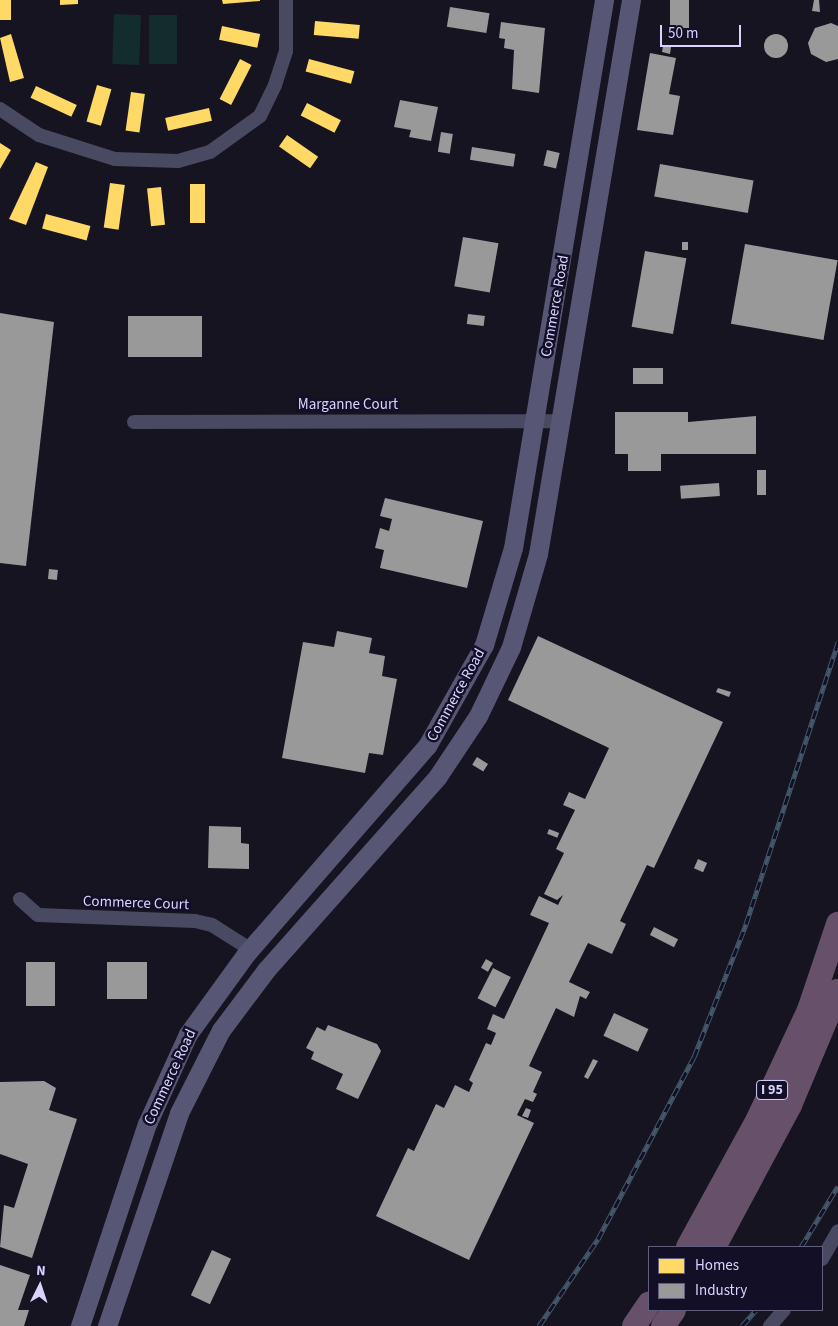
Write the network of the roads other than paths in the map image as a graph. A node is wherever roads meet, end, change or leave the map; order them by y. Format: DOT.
graph roads {
  1 [pos="286,0"];
  2 [pos="604,0"];
  3 [pos="630,0"];
  4 [pos="0,109"];
  5 [pos="535,420"];
  6 [pos="562,421"];
  7 [pos="134,422"];
  8 [pos="20,899"];
  9 [pos="838,924"];
  10 [pos="250,949"];
  11 [pos="838,991"];
  12 [pos="838,1231"];
  13 [pos="689,1246"];
  14 [pos="715,1246"];
  15 [pos="823,1256"];
  16 [pos="648,1305"];
  17 [pos="673,1311"];
  18 [pos="783,1311"];
  19 [pos="80,1326"];
  20 [pos="107,1326"];
  21 [pos="634,1326"];
  22 [pos="663,1326"];
  23 [pos="770,1326"];
  1 -- 4 [label="street"];
  2 -- 5 [label="main road, Commerce Road"];
  3 -- 6 [label="main road, Commerce Road"];
  5 -- 6 [label="street, Marganne Court"];
  5 -- 7 [label="street, Marganne Court"];
  5 -- 10 [label="main road, Commerce Road"];
  6 -- 20 [label="main road, Commerce Road"];
  8 -- 10 [label="street, Commerce Court"];
  9 -- 13 [label="highway, I 95"];
  10 -- 19 [label="main road, Commerce Road"];
  11 -- 14 [label="highway, I 95"];
  12 -- 15 [label="street"];
  16 -- 21 [label="highway"];
  17 -- 22 [label="highway"];
  18 -- 23 [label="street"];
}
